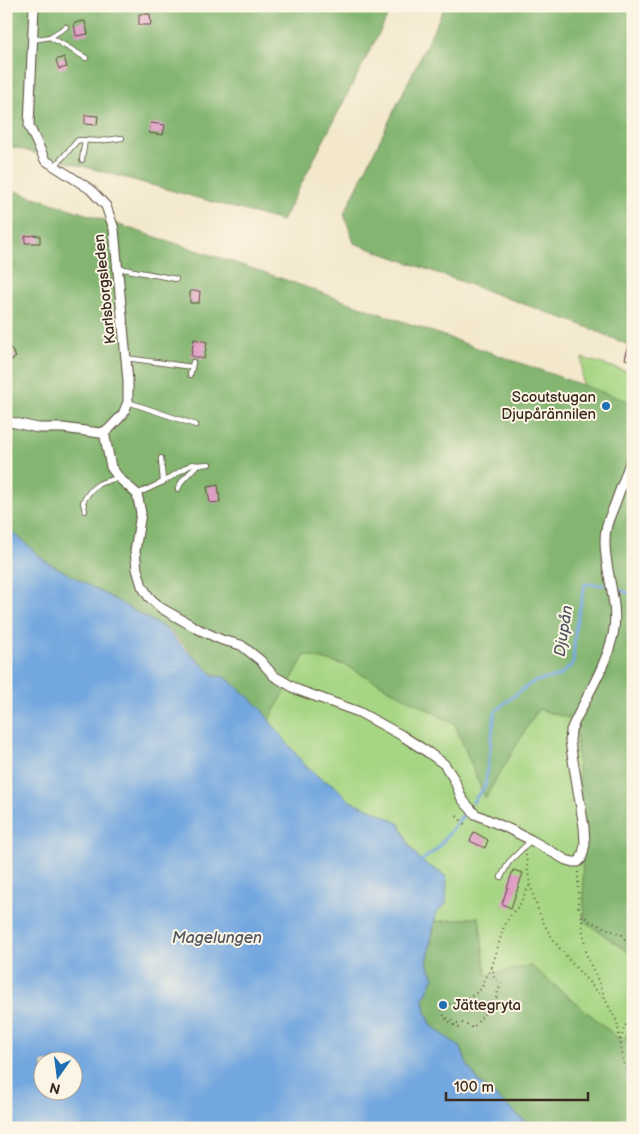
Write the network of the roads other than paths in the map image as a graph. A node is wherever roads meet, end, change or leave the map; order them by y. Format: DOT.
graph roads {
  1 [pos="34,6"];
  2 [pos="66,27"];
  3 [pos="50,37"];
  4 [pos="33,40"];
  5 [pos="86,58"];
  6 [pos="122,138"];
  7 [pos="85,140"];
  8 [pos="82,160"];
  9 [pos="55,166"];
  10 [pos="118,268"];
  11 [pos="176,279"];
  12 [pos="126,358"];
  13 [pos="190,375"];
  14 [pos="128,402"];
  15 [pos="6,421"];
  16 [pos="196,425"];
  17 [pos="104,432"];
  18 [pos="633,453"];
  19 [pos="161,458"];
  20 [pos="209,464"];
  21 [pos="197,465"];
  22 [pos="119,478"];
  23 [pos="163,482"];
  24 [pos="178,489"];
  25 [pos="137,494"];
  26 [pos="86,511"];
  27 [pos="529,841"];
  28 [pos="501,877"];
  1 -- 4 [label="street, Karlsborgsleden"];
  2 -- 3 [label="lane"];
  3 -- 4 [label="lane"];
  3 -- 5 [label="lane"];
  4 -- 9 [label="street, Karlsborgsleden"];
  6 -- 7 [label="lane"];
  7 -- 8 [label="lane"];
  7 -- 9 [label="lane"];
  9 -- 10 [label="street, Karlsborgsleden"];
  10 -- 11 [label="lane"];
  10 -- 12 [label="street, Karlsborgsleden"];
  12 -- 13 [label="lane"];
  12 -- 14 [label="street, Karlsborgsleden"];
  14 -- 16 [label="lane"];
  14 -- 17 [label="street"];
  15 -- 17 [label="street"];
  17 -- 22 [label="street"];
  18 -- 27 [label="street"];
  19 -- 23 [label="lane"];
  20 -- 21 [label="lane"];
  21 -- 23 [label="lane"];
  21 -- 24 [label="lane"];
  22 -- 25 [label="street"];
  22 -- 26 [label="lane"];
  23 -- 25 [label="lane"];
  25 -- 27 [label="street"];
  27 -- 28 [label="lane"];
}
